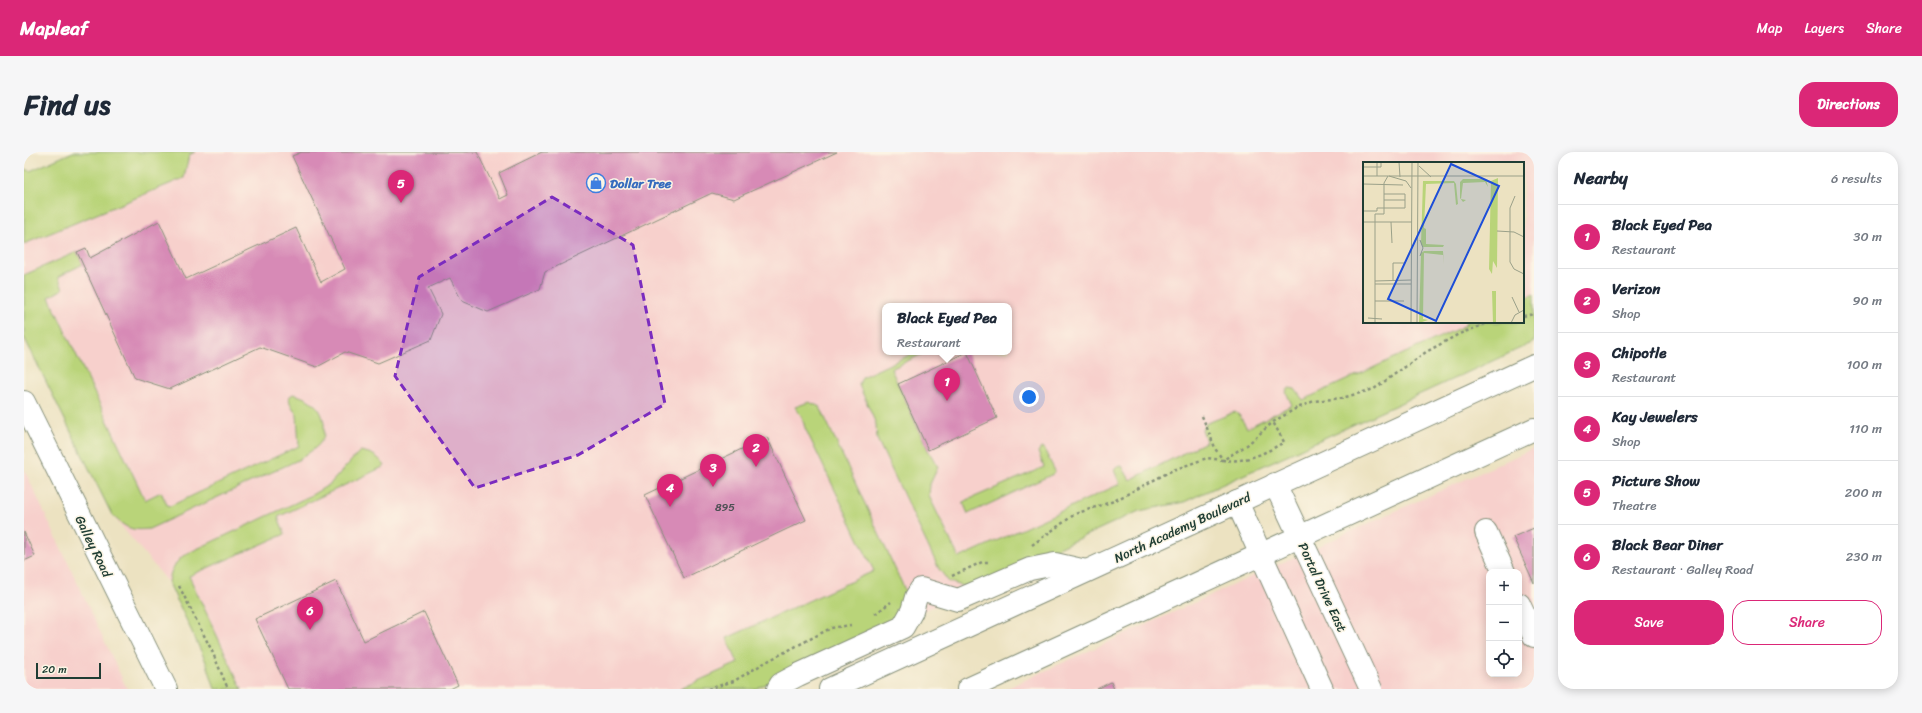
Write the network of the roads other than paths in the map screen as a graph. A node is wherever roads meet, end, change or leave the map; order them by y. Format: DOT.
graph roads {
  1 [pos="1534,366"];
  2 [pos="24,402"];
  3 [pos="1534,429"];
  4 [pos="1275,484"];
  5 [pos="1237,502"];
  6 [pos="1486,532"];
  7 [pos="1299,537"];
  8 [pos="1261,555"];
  9 [pos="1503,569"];
  10 [pos="1086,571"];
  11 [pos="1519,605"];
  12 [pos="1534,636"];
  13 [pos="166,689"];
  14 [pos="778,689"];
  15 [pos="830,689"];
  16 [pos="968,689"];
  17 [pos="1322,689"];
  18 [pos="1371,689"];
  1 -- 4 [label="main road, North Academy Boulevard"];
  2 -- 13 [label="main road, Galley Road"];
  3 -- 7 [label="main road"];
  4 -- 5 [label="main road, North Academy Boulevard"];
  4 -- 7 [label="main road, Portal Drive East"];
  5 -- 8 [label="main road"];
  5 -- 10 [label="main road, North Academy Boulevard"];
  6 -- 9 [label="main road"];
  7 -- 8 [label="main road"];
  7 -- 18 [label="main road, Portal Drive East"];
  8 -- 16 [label="main road"];
  8 -- 17 [label="main road"];
  10 -- 14 [label="main road"];
  10 -- 15 [label="main road, North Academy Boulevard"];
  11 -- 12 [label="main road"];
}
